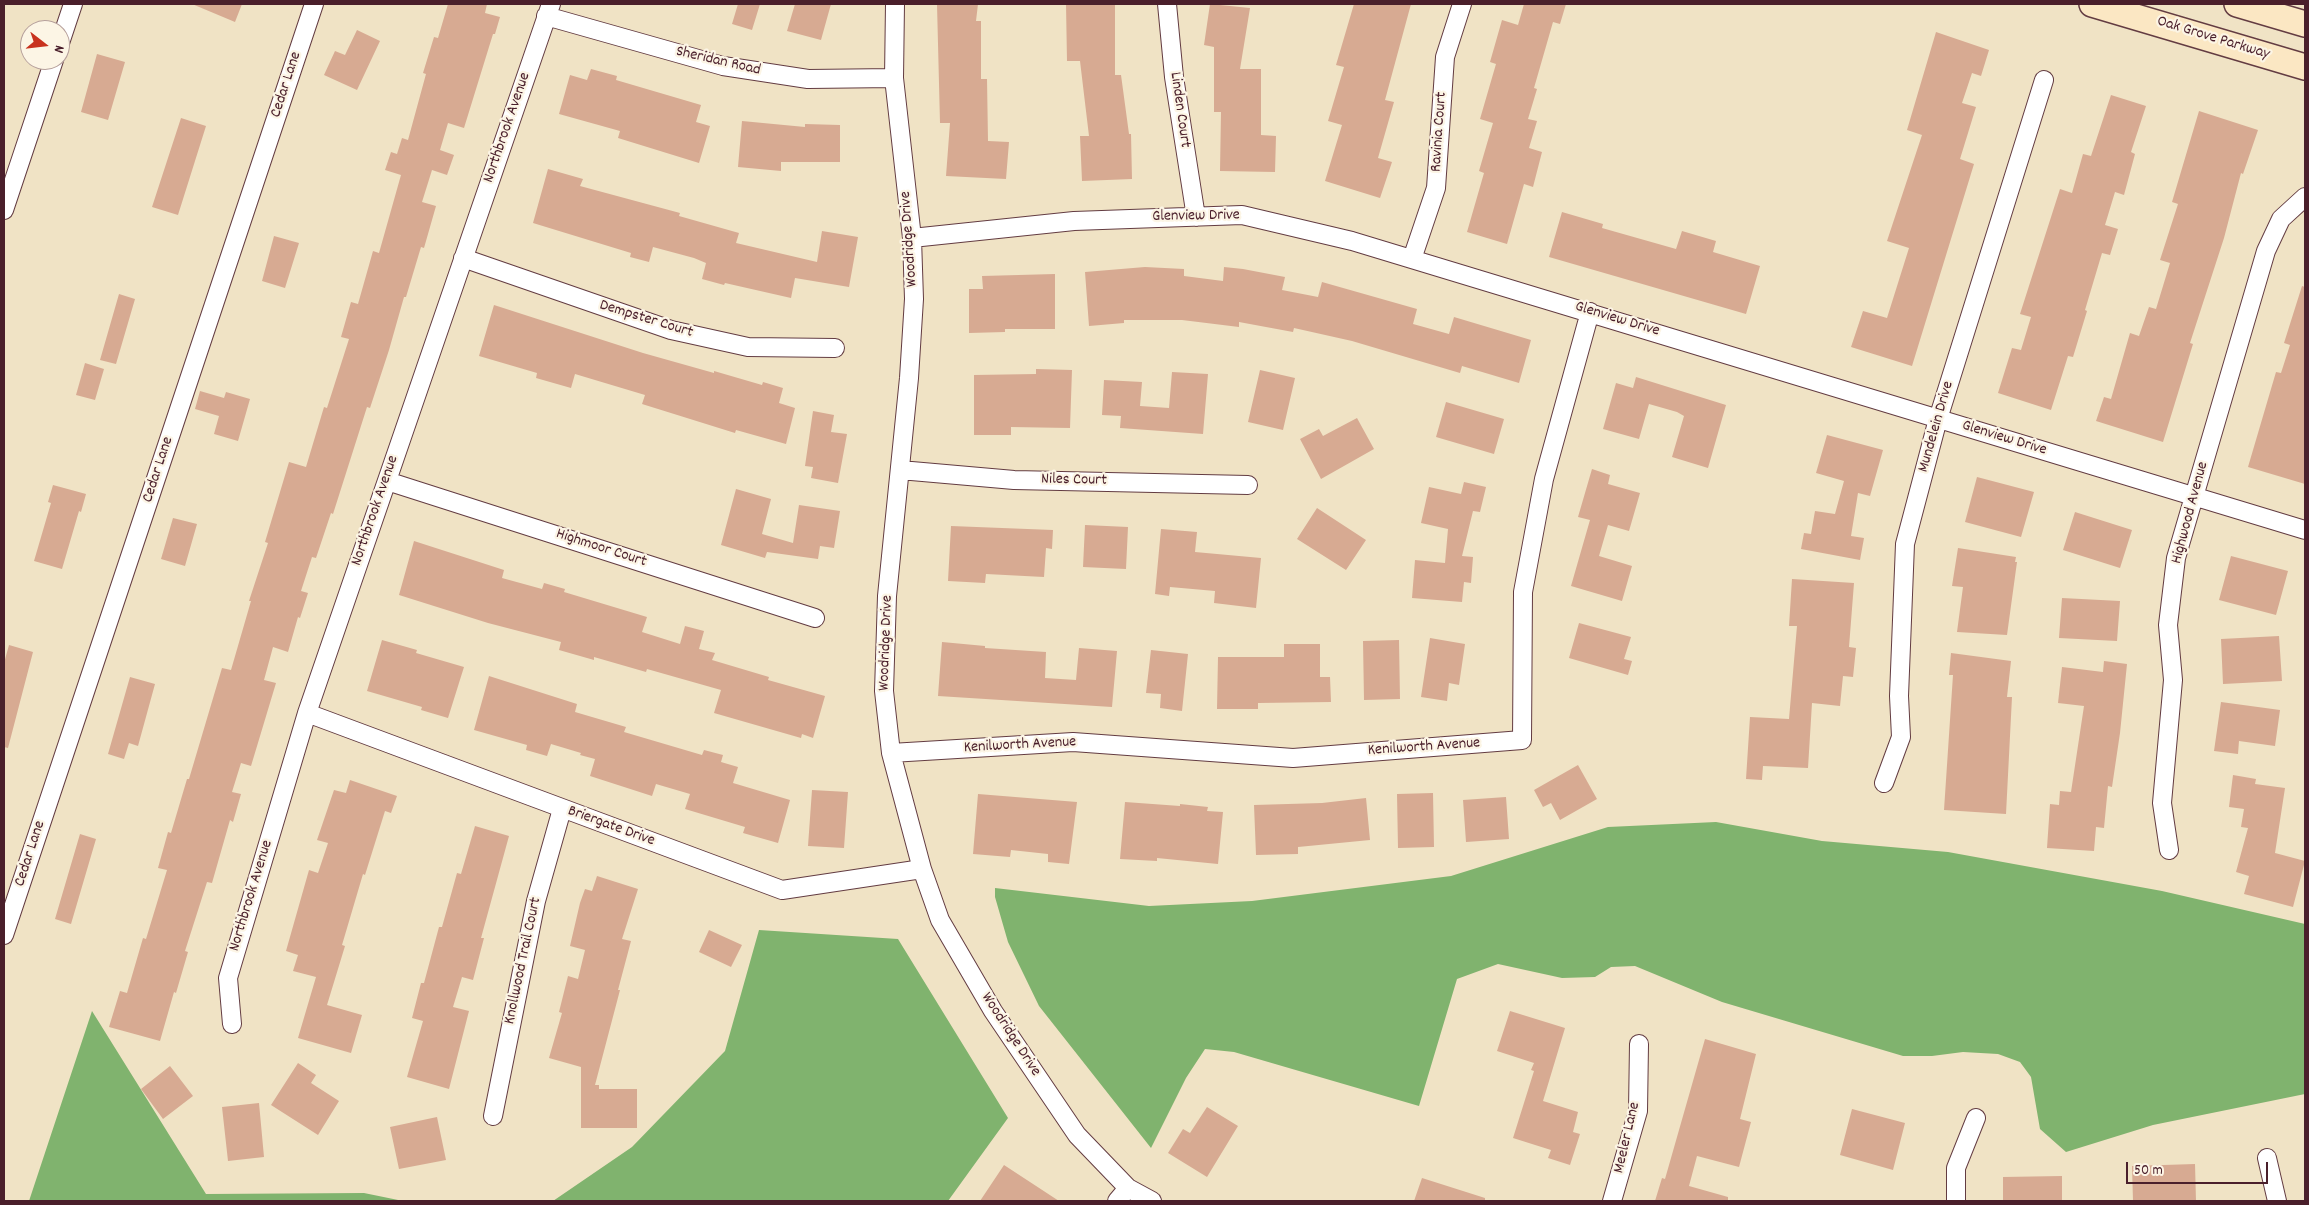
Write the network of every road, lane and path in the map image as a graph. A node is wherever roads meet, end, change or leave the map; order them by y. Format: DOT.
graph roads {
  1 [pos="73,4"];
  2 [pos="314,4"];
  3 [pos="895,4"];
  4 [pos="1167,4"];
  5 [pos="1462,4"];
  6 [pos="2092,4"];
  7 [pos="2237,4"];
  8 [pos="549,10"];
  9 [pos="68,20"];
  10 [pos="2305,24"];
  11 [pos="2305,67"];
  12 [pos="51,70"];
  13 [pos="894,78"];
  14 [pos="2044,80"];
  15 [pos="2305,197"];
  16 [pos="4,210"];
  17 [pos="1196,216"];
  18 [pos="912,238"];
  19 [pos="463,258"];
  20 [pos="1412,259"];
  21 [pos="1590,312"];
  22 [pos="835,348"];
  23 [pos="1938,419"];
  24 [pos="900,470"];
  25 [pos="387,481"];
  26 [pos="1248,485"];
  27 [pos="2194,496"];
  28 [pos="2305,530"];
  29 [pos="815,618"];
  30 [pos="307,713"];
  31 [pos="891,753"];
  32 [pos="1884,783"];
  33 [pos="562,809"];
  34 [pos="2169,850"];
  35 [pos="922,868"];
  36 [pos="4,935"];
  37 [pos="232,1024"];
  38 [pos="1639,1044"];
  39 [pos="493,1116"];
  40 [pos="1976,1118"];
  41 [pos="2267,1158"];
  42 [pos="1123,1194"];
  43 [pos="1152,1201"];
  44 [pos="1612,1201"];
  45 [pos="1956,1201"];
  46 [pos="2277,1201"];
  1 -- 9 [label="street"];
  2 -- 36 [label="street, Cedar Lane"];
  3 -- 13 [label="street, Woodridge Drive"];
  4 -- 17 [label="street, Linden Court"];
  5 -- 20 [label="street, Ravinia Court"];
  6 -- 11 [label="main road, Oak Grove Parkway"];
  7 -- 10 [label="main road"];
  8 -- 13 [label="street, Sheridan Road"];
  8 -- 19 [label="street, Northbrook Avenue"];
  12 -- 16 [label="street"];
  13 -- 18 [label="street, Woodridge Drive"];
  14 -- 23 [label="street, Mundelein Drive"];
  15 -- 27 [label="street, Highwood Avenue"];
  17 -- 18 [label="street, Glenview Drive"];
  17 -- 20 [label="street, Glenview Drive"];
  18 -- 24 [label="street, Woodridge Drive"];
  19 -- 22 [label="street, Dempster Court"];
  19 -- 25 [label="street, Northbrook Avenue"];
  20 -- 21 [label="street, Glenview Drive"];
  21 -- 23 [label="street, Glenview Drive"];
  21 -- 31 [label="street, Kenilworth Avenue"];
  23 -- 27 [label="street, Glenview Drive"];
  23 -- 32 [label="street, Mundelein Drive"];
  24 -- 26 [label="street, Niles Court"];
  24 -- 31 [label="street, Woodridge Drive"];
  25 -- 29 [label="street, Highmoor Court"];
  25 -- 30 [label="street, Northbrook Avenue"];
  27 -- 28 [label="street, Glenview Drive"];
  27 -- 34 [label="street, Highwood Avenue"];
  30 -- 33 [label="street, Briergate Drive"];
  30 -- 37 [label="street, Northbrook Avenue"];
  31 -- 35 [label="street, Woodridge Drive"];
  33 -- 35 [label="street, Briergate Drive"];
  33 -- 39 [label="street, Knollwood Trail Court"];
  35 -- 42 [label="street, Woodridge Drive"];
  38 -- 44 [label="street, Meeler Lane"];
  40 -- 45 [label="street"];
  41 -- 46 [label="street"];
  42 -- 43 [label="street, Woodridge Drive"];
}
